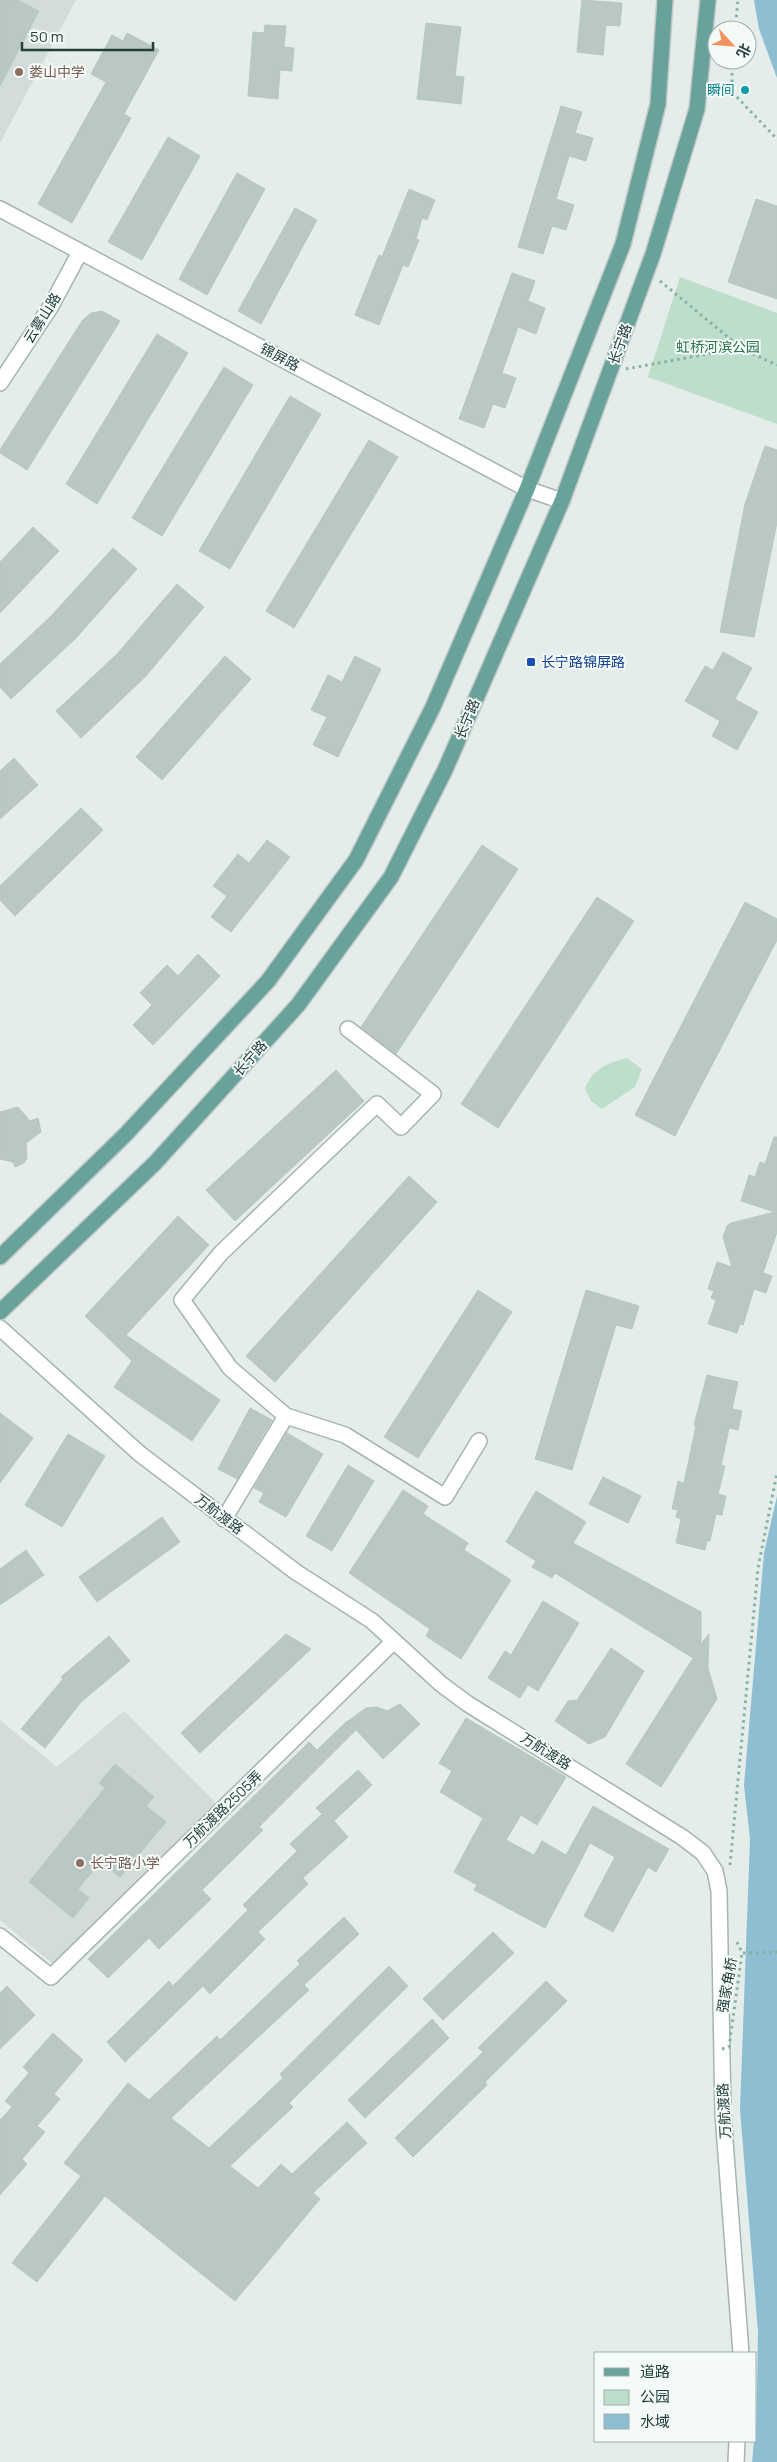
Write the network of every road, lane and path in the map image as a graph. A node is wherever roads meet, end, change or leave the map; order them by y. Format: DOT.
graph roads {
  1 [pos="665,0"];
  2 [pos="708,0"];
  3 [pos="738,0"];
  4 [pos="736,20"];
  5 [pos="732,70"];
  6 [pos="777,139"];
  7 [pos="0,209"];
  8 [pos="80,252"];
  9 [pos="647,270"];
  10 [pos="740,348"];
  11 [pos="777,365"];
  12 [pos="610,372"];
  13 [pos="0,383"];
  14 [pos="527,489"];
  15 [pos="562,501"];
  16 [pos="348,1029"];
  17 [pos="0,1257"];
  18 [pos="0,1312"];
  19 [pos="0,1328"];
  20 [pos="286,1416"];
  21 [pos="479,1441"];
  22 [pos="777,1473"];
  23 [pos="224,1519"];
  24 [pos="394,1641"];
  25 [pos="730,1866"];
  26 [pos="0,1936"];
  27 [pos="777,1952"];
  28 [pos="728,2010"];
  29 [pos="727,2051"];
  30 [pos="741,2352"];
  31 [pos="737,2442"];
  32 [pos="736,2462"];
  1 -- 14 [label="main road"];
  2 -- 9 [label="main road, 长宁路"];
  3 -- 4 [label="path"];
  5 -- 6 [label="path"];
  7 -- 8 [label="street, 锦屏路"];
  8 -- 13 [label="street, 云雾山路"];
  8 -- 14 [label="street, 锦屏路"];
  9 -- 10 [label="path"];
  9 -- 12 [label="main road, 长宁路"];
  10 -- 11 [label="path"];
  10 -- 12 [label="path"];
  12 -- 15 [label="main road, 长宁路"];
  14 -- 15 [label="street, 锦屏路"];
  14 -- 17 [label="main road"];
  15 -- 18 [label="main road, 长宁路"];
  16 -- 20 [label="street"];
  19 -- 23 [label="street, 万航渡路"];
  20 -- 21 [label="street"];
  20 -- 23 [label="street"];
  22 -- 25 [label="path"];
  23 -- 24 [label="street, 万航渡路"];
  24 -- 26 [label="street, 万航渡路2505弄"];
  24 -- 29 [label="street, 万航渡路"];
  27 -- 29 [label="path, 强家角桥, bridge"];
  28 -- 29 [label="path"];
  29 -- 30 [label="street, 万航渡路"];
  31 -- 32 [label="street"];
}
